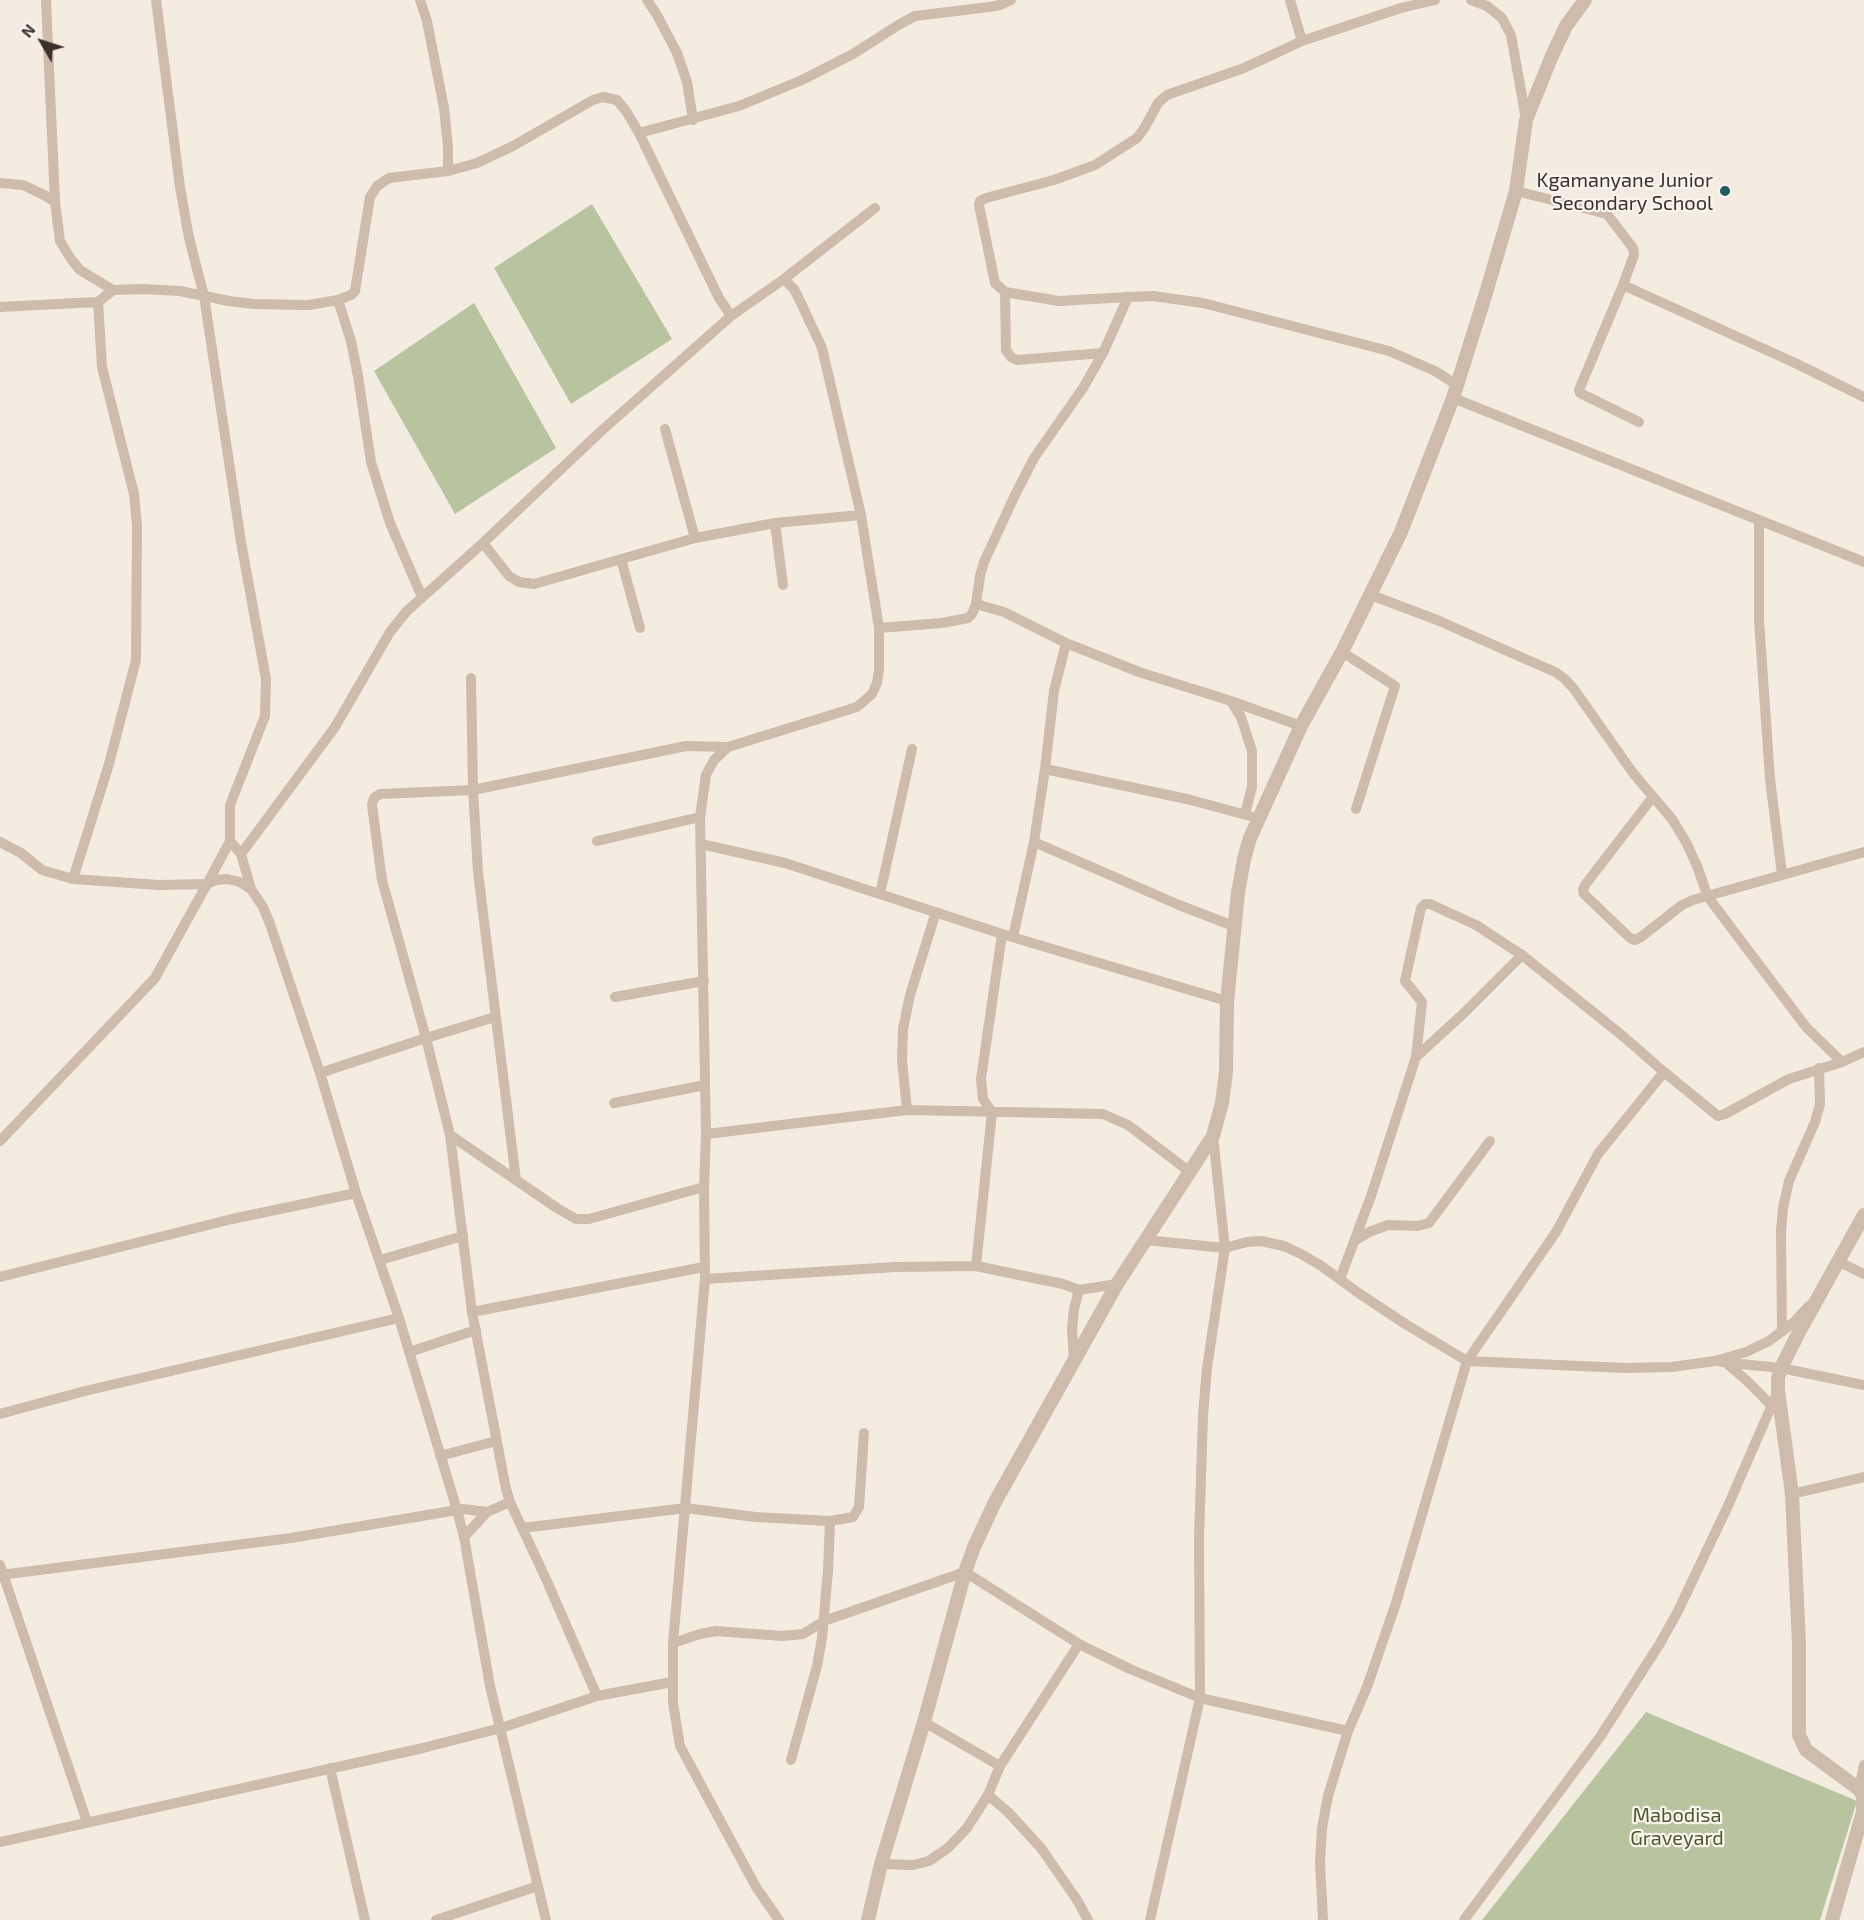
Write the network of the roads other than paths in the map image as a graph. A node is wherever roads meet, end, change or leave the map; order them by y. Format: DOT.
graph roads {
  1 [pos="46,0"];
  2 [pos="156,0"];
  3 [pos="420,0"];
  4 [pos="647,0"];
  5 [pos="1011,0"];
  6 [pos="1290,0"];
  7 [pos="1435,0"];
  8 [pos="1471,0"];
  9 [pos="1585,0"];
  10 [pos="1302,41"];
  11 [pos="693,120"];
  12 [pos="1526,120"];
  13 [pos="639,133"];
  14 [pos="447,171"];
  15 [pos="0,183"];
  16 [pos="1516,191"];
  17 [pos="55,202"];
  18 [pos="875,208"];
  19 [pos="784,279"];
  20 [pos="1623,285"];
  21 [pos="113,290"];
  22 [pos="1005,292"];
  23 [pos="204,296"];
  24 [pos="1128,297"];
  25 [pos="338,300"];
  26 [pos="98,302"];
  27 [pos="0,307"];
  28 [pos="731,316"];
  29 [pos="1103,353"];
  30 [pos="1455,391"];
  31 [pos="1864,397"];
  32 [pos="1639,422"];
  33 [pos="665,429"];
  34 [pos="861,515"];
  35 [pos="1759,522"];
  36 [pos="775,523"];
  37 [pos="695,538"];
  38 [pos="483,543"];
  39 [pos="621,559"];
  40 [pos="1864,562"];
  41 [pos="783,585"];
  42 [pos="1371,595"];
  43 [pos="422,597"];
  44 [pos="976,604"];
  45 [pos="640,628"];
  46 [pos="879,628"];
  47 [pos="1066,643"];
  48 [pos="1342,652"];
  49 [pos="471,678"];
  50 [pos="1231,701"];
  51 [pos="1301,726"];
  52 [pos="728,747"];
  53 [pos="912,749"];
  54 [pos="1045,769"];
  55 [pos="473,790"];
  56 [pos="1652,798"];
  57 [pos="1356,809"];
  58 [pos="700,817"];
  59 [pos="1252,817"];
  60 [pos="230,841"];
  61 [pos="597,841"];
  62 [pos="0,842"];
  63 [pos="1034,842"];
  64 [pos="701,844"];
  65 [pos="1864,852"];
  66 [pos="241,854"];
  67 [pos="1782,874"];
  68 [pos="73,879"];
  69 [pos="207,884"];
  70 [pos="250,889"];
  71 [pos="880,894"];
  72 [pos="1708,897"];
  73 [pos="936,912"];
  74 [pos="1236,927"];
  75 [pos="1007,936"];
  76 [pos="1522,955"];
  77 [pos="704,981"];
  78 [pos="615,997"];
  79 [pos="1227,1001"];
  80 [pos="495,1017"];
  81 [pos="426,1038"];
  82 [pos="1864,1052"];
  83 [pos="1416,1056"];
  84 [pos="1842,1062"];
  85 [pos="1819,1068"];
  86 [pos="1664,1072"];
  87 [pos="320,1074"];
  88 [pos="705,1085"];
  89 [pos="614,1103"];
  90 [pos="907,1110"];
  91 [pos="992,1112"];
  92 [pos="706,1134"];
  93 [pos="450,1135"];
  94 [pos="1213,1136"];
  95 [pos="0,1141"];
  96 [pos="1490,1141"];
  97 [pos="1190,1172"];
  98 [pos="516,1180"];
  99 [pos="704,1187"];
  100 [pos="356,1193"];
  101 [pos="1864,1215"];
  102 [pos="464,1236"];
  103 [pos="1145,1240"];
  104 [pos="1356,1240"];
  105 [pos="1225,1248"];
  106 [pos="380,1260"];
  107 [pos="1837,1261"];
  108 [pos="976,1266"];
  109 [pos="704,1267"];
  110 [pos="1864,1274"];
  111 [pos="0,1277"];
  112 [pos="705,1279"];
  113 [pos="1340,1279"];
  114 [pos="1117,1284"];
  115 [pos="1079,1290"];
  116 [pos="1822,1290"];
  117 [pos="472,1312"];
  118 [pos="399,1318"];
  119 [pos="476,1330"];
  120 [pos="1782,1332"];
  121 [pos="409,1352"];
  122 [pos="1467,1361"];
  123 [pos="1074,1362"];
  124 [pos="1720,1362"];
  125 [pos="1781,1368"];
  126 [pos="1864,1385"];
  127 [pos="1778,1391"];
  128 [pos="1772,1406"];
  129 [pos="0,1414"];
  130 [pos="864,1433"];
  131 [pos="496,1441"];
  132 [pos="440,1456"];
  133 [pos="1864,1477"];
  134 [pos="1792,1494"];
  135 [pos="510,1502"];
  136 [pos="686,1508"];
  137 [pos="457,1510"];
  138 [pos="487,1512"];
  139 [pos="830,1521"];
  140 [pos="522,1528"];
  141 [pos="464,1537"];
  142 [pos="1,1571"];
  143 [pos="965,1572"];
  144 [pos="824,1622"];
  145 [pos="673,1642"];
  146 [pos="1079,1644"];
  147 [pos="672,1682"];
  148 [pos="597,1696"];
  149 [pos="1200,1698"];
  150 [pos="924,1722"];
  151 [pos="501,1728"];
  152 [pos="1348,1731"];
  153 [pos="791,1760"];
  154 [pos="1864,1765"];
  155 [pos="1000,1766"];
  156 [pos="330,1768"];
  157 [pos="1859,1789"];
  158 [pos="988,1795"];
  159 [pos="87,1822"];
  160 [pos="0,1842"];
  161 [pos="881,1864"];
  162 [pos="538,1886"];
  163 [pos="365,1920"];
  164 [pos="436,1920"];
  165 [pos="546,1920"];
  166 [pos="779,1920"];
  167 [pos="868,1920"];
  168 [pos="1088,1920"];
  169 [pos="1150,1920"];
  170 [pos="1323,1920"];
  171 [pos="1464,1920"];
  172 [pos="1832,1920"];
  1 -- 17 [label="street"];
  2 -- 23 [label="street"];
  3 -- 14 [label="street"];
  4 -- 11 [label="street"];
  5 -- 11 [label="street"];
  6 -- 10 [label="street"];
  7 -- 10 [label="street"];
  8 -- 12 [label="street"];
  9 -- 12 [label="street"];
  10 -- 22 [label="street"];
  11 -- 13 [label="street"];
  12 -- 16 [label="street"];
  13 -- 14 [label="street"];
  13 -- 28 [label="street"];
  14 -- 25 [label="street"];
  15 -- 17 [label="street"];
  16 -- 20 [label="street"];
  16 -- 30 [label="street"];
  17 -- 21 [label="street"];
  18 -- 19 [label="street"];
  19 -- 28 [label="street"];
  19 -- 34 [label="street"];
  20 -- 31 [label="street"];
  20 -- 32 [label="street"];
  21 -- 23 [label="street"];
  21 -- 26 [label="street"];
  22 -- 24 [label="street"];
  22 -- 29 [label="street"];
  23 -- 25 [label="street"];
  23 -- 60 [label="street"];
  24 -- 29 [label="street"];
  24 -- 30 [label="street"];
  25 -- 43 [label="street"];
  26 -- 27 [label="street"];
  26 -- 68 [label="street"];
  28 -- 38 [label="street"];
  29 -- 44 [label="street"];
  30 -- 35 [label="street"];
  30 -- 42 [label="street"];
  33 -- 37 [label="street"];
  34 -- 36 [label="street"];
  34 -- 46 [label="street"];
  35 -- 40 [label="street"];
  35 -- 67 [label="street"];
  36 -- 37 [label="street"];
  36 -- 41 [label="street"];
  37 -- 39 [label="street"];
  38 -- 39 [label="street"];
  38 -- 43 [label="street"];
  39 -- 45 [label="street"];
  42 -- 48 [label="street"];
  42 -- 56 [label="street"];
  43 -- 66 [label="street"];
  44 -- 46 [label="street"];
  44 -- 47 [label="street"];
  46 -- 52 [label="street"];
  47 -- 50 [label="street"];
  47 -- 54 [label="street"];
  48 -- 51 [label="street"];
  48 -- 57 [label="street"];
  49 -- 55 [label="street"];
  50 -- 51 [label="street"];
  50 -- 59 [label="street"];
  51 -- 59 [label="street"];
  52 -- 55 [label="street"];
  52 -- 58 [label="street"];
  53 -- 71 [label="street"];
  54 -- 59 [label="street"];
  54 -- 63 [label="street"];
  55 -- 80 [label="street"];
  55 -- 81 [label="street"];
  56 -- 72 [label="street"];
  56 -- 72 [label="street"];
  58 -- 61 [label="street"];
  58 -- 64 [label="street"];
  59 -- 74 [label="street"];
  60 -- 66 [label="street"];
  60 -- 69 [label="street"];
  62 -- 68 [label="street"];
  63 -- 74 [label="street"];
  63 -- 75 [label="street"];
  64 -- 71 [label="street"];
  64 -- 77 [label="street"];
  65 -- 67 [label="street"];
  66 -- 70 [label="street"];
  67 -- 72 [label="street"];
  68 -- 69 [label="street"];
  69 -- 70 [label="street"];
  69 -- 95 [label="street"];
  70 -- 87 [label="street"];
  71 -- 73 [label="street"];
  72 -- 84 [label="street"];
  73 -- 75 [label="street"];
  73 -- 90 [label="street"];
  74 -- 79 [label="street"];
  75 -- 79 [label="street"];
  75 -- 91 [label="street"];
  76 -- 83 [label="street"];
  76 -- 83 [label="street"];
  76 -- 86 [label="street"];
  77 -- 78 [label="street"];
  77 -- 88 [label="street"];
  79 -- 94 [label="street"];
  80 -- 81 [label="street"];
  80 -- 98 [label="street"];
  81 -- 87 [label="street"];
  81 -- 93 [label="street"];
  82 -- 84 [label="street"];
  83 -- 104 [label="street"];
  84 -- 85 [label="street"];
  85 -- 86 [label="street"];
  85 -- 120 [label="street"];
  86 -- 122 [label="street"];
  87 -- 100 [label="street"];
  88 -- 89 [label="street"];
  88 -- 92 [label="street"];
  90 -- 91 [label="street"];
  90 -- 92 [label="street"];
  91 -- 97 [label="street"];
  91 -- 108 [label="street"];
  92 -- 99 [label="street"];
  93 -- 98 [label="street"];
  93 -- 102 [label="street"];
  94 -- 97 [label="street"];
  94 -- 105 [label="street"];
  96 -- 104 [label="street"];
  97 -- 103 [label="street"];
  98 -- 99 [label="street"];
  99 -- 109 [label="street"];
  100 -- 106 [label="street"];
  100 -- 111 [label="street"];
  101 -- 107 [label="street"];
  102 -- 106 [label="street"];
  102 -- 117 [label="street"];
  103 -- 105 [label="street"];
  103 -- 114 [label="street"];
  104 -- 113 [label="street"];
  105 -- 113 [label="street"];
  105 -- 149 [label="street"];
  106 -- 118 [label="street"];
  107 -- 110 [label="street"];
  107 -- 116 [label="street"];
  108 -- 112 [label="street"];
  108 -- 115 [label="street"];
  109 -- 112 [label="street"];
  109 -- 117 [label="street"];
  112 -- 136 [label="street"];
  113 -- 122 [label="street"];
  114 -- 115 [label="street"];
  114 -- 123 [label="street"];
  115 -- 123 [label="street"];
  116 -- 120 [label="street"];
  116 -- 125 [label="street"];
  117 -- 119 [label="street"];
  118 -- 121 [label="street"];
  118 -- 129 [label="street"];
  119 -- 121 [label="street"];
  119 -- 131 [label="street"];
  120 -- 124 [label="street"];
  121 -- 132 [label="street"];
  122 -- 124 [label="street"];
  122 -- 152 [label="street"];
  123 -- 143 [label="street"];
  124 -- 125 [label="street"];
  124 -- 128 [label="street"];
  125 -- 126 [label="street"];
  125 -- 127 [label="street"];
  127 -- 128 [label="street"];
  127 -- 134 [label="street"];
  128 -- 171 [label="street"];
  130 -- 139 [label="street"];
  131 -- 132 [label="street"];
  131 -- 135 [label="street"];
  132 -- 137 [label="street"];
  133 -- 134 [label="street"];
  134 -- 157 [label="street"];
  135 -- 138 [label="street"];
  135 -- 140 [label="street"];
  136 -- 139 [label="street"];
  136 -- 140 [label="street"];
  136 -- 145 [label="street"];
  137 -- 138 [label="street"];
  137 -- 141 [label="street"];
  137 -- 142 [label="street"];
  138 -- 141 [label="street"];
  139 -- 144 [label="street"];
  140 -- 148 [label="street"];
  141 -- 151 [label="street"];
  142 -- 159 [label="street"];
  143 -- 144 [label="street"];
  143 -- 146 [label="street"];
  143 -- 150 [label="street"];
  144 -- 145 [label="street"];
  144 -- 153 [label="street"];
  145 -- 147 [label="street"];
  146 -- 149 [label="street"];
  146 -- 155 [label="street"];
  147 -- 148 [label="street"];
  147 -- 166 [label="street"];
  148 -- 151 [label="street"];
  149 -- 152 [label="street"];
  149 -- 169 [label="street"];
  150 -- 155 [label="street"];
  150 -- 161 [label="street"];
  151 -- 156 [label="street"];
  151 -- 162 [label="street"];
  152 -- 170 [label="street"];
  154 -- 157 [label="street"];
  155 -- 158 [label="street"];
  156 -- 159 [label="street"];
  156 -- 163 [label="street"];
  157 -- 172 [label="street"];
  158 -- 161 [label="street"];
  158 -- 168 [label="street"];
  159 -- 160 [label="street"];
  161 -- 167 [label="street"];
  162 -- 164 [label="street"];
  162 -- 165 [label="street"];
}
